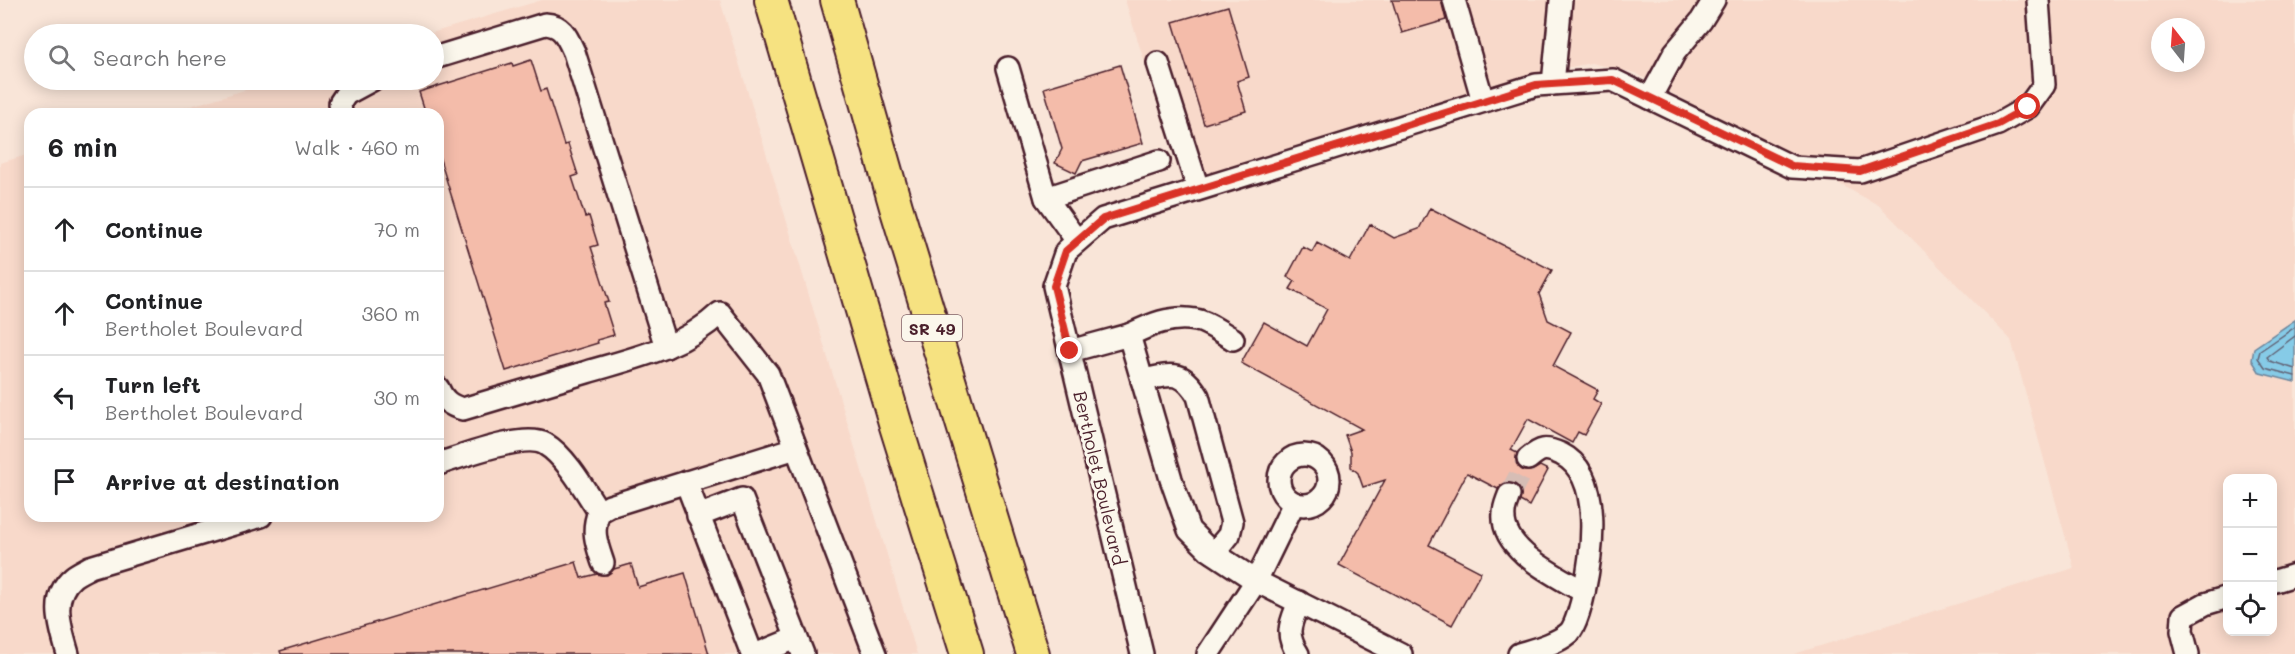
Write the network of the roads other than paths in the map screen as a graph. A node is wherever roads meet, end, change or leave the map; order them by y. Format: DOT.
graph roads {
  1 [pos="771,0"];
  2 [pos="837,0"];
  3 [pos="1454,0"];
  4 [pos="1714,0"];
  5 [pos="2038,0"];
  6 [pos="1557,1"];
  7 [pos="444,55"];
  8 [pos="1158,63"];
  9 [pos="1008,68"];
  10 [pos="1553,84"];
  11 [pos="353,90"];
  12 [pos="1650,98"];
  13 [pos="1484,101"];
  14 [pos="340,108"];
  15 [pos="1159,161"];
  16 [pos="1198,189"];
  17 [pos="1046,198"];
  18 [pos="1077,241"];
  19 [pos="1129,335"];
  20 [pos="1233,339"];
  21 [pos="666,347"];
  22 [pos="1070,351"];
  23 [pos="1142,380"];
  24 [pos="444,398"];
  25 [pos="796,448"];
  26 [pos="1528,459"];
  27 [pos="444,462"];
  28 [pos="686,482"];
  29 [pos="1509,495"];
  30 [pos="1294,503"];
  31 [pos="599,513"];
  32 [pos="698,516"];
  33 [pos="241,522"];
  34 [pos="1214,553"];
  35 [pos="603,563"];
  36 [pos="2295,575"];
  37 [pos="2277,580"];
  38 [pos="1256,581"];
  39 [pos="1584,592"];
  40 [pos="2223,599"];
  41 [pos="1299,602"];
  42 [pos="1231,622"];
  43 [pos="799,646"];
  44 [pos="69,654"];
  45 [pos="752,654"];
  46 [pos="757,654"];
  47 [pos="875,654"];
  48 [pos="967,654"];
  49 [pos="1033,654"];
  50 [pos="1142,654"];
  51 [pos="1208,654"];
  52 [pos="1221,654"];
  53 [pos="1298,654"];
  54 [pos="1401,654"];
  55 [pos="1520,654"];
  56 [pos="2188,654"];
  1 -- 48 [label="highway"];
  2 -- 49 [label="highway, SR 49"];
  3 -- 13 [label="street"];
  4 -- 12 [label="street"];
  5 -- 12 [label="street, Bertholet Boulevard"];
  6 -- 10 [label="street"];
  7 -- 21 [label="street"];
  8 -- 16 [label="street"];
  9 -- 17 [label="street"];
  10 -- 12 [label="street, Bertholet Boulevard"];
  10 -- 13 [label="street, Bertholet Boulevard"];
  11 -- 14 [label="street"];
  13 -- 16 [label="street, Bertholet Boulevard"];
  15 -- 17 [label="street"];
  16 -- 18 [label="street, Bertholet Boulevard"];
  17 -- 18 [label="street"];
  18 -- 22 [label="street, Bertholet Boulevard"];
  19 -- 20 [label="street"];
  19 -- 22 [label="street"];
  19 -- 23 [label="street"];
  21 -- 24 [label="street"];
  21 -- 25 [label="street"];
  22 -- 50 [label="street, Bertholet Boulevard"];
  23 -- 34 [label="street"];
  23 -- 34 [label="street"];
  25 -- 28 [label="street"];
  25 -- 47 [label="street"];
  26 -- 39 [label="street"];
  27 -- 31 [label="street"];
  28 -- 31 [label="street"];
  28 -- 32 [label="street"];
  29 -- 39 [label="street"];
  30 -- 38 [label="street"];
  31 -- 35 [label="street"];
  32 -- 43 [label="street"];
  32 -- 45 [label="street"];
  33 -- 44 [label="street"];
  34 -- 38 [label="street"];
  36 -- 37 [label="street"];
  38 -- 41 [label="street"];
  38 -- 42 [label="street"];
  39 -- 55 [label="street"];
  40 -- 56 [label="street"];
  41 -- 53 [label="street"];
  41 -- 54 [label="street"];
  42 -- 51 [label="street"];
  42 -- 52 [label="street"];
  43 -- 46 [label="street"];
}
